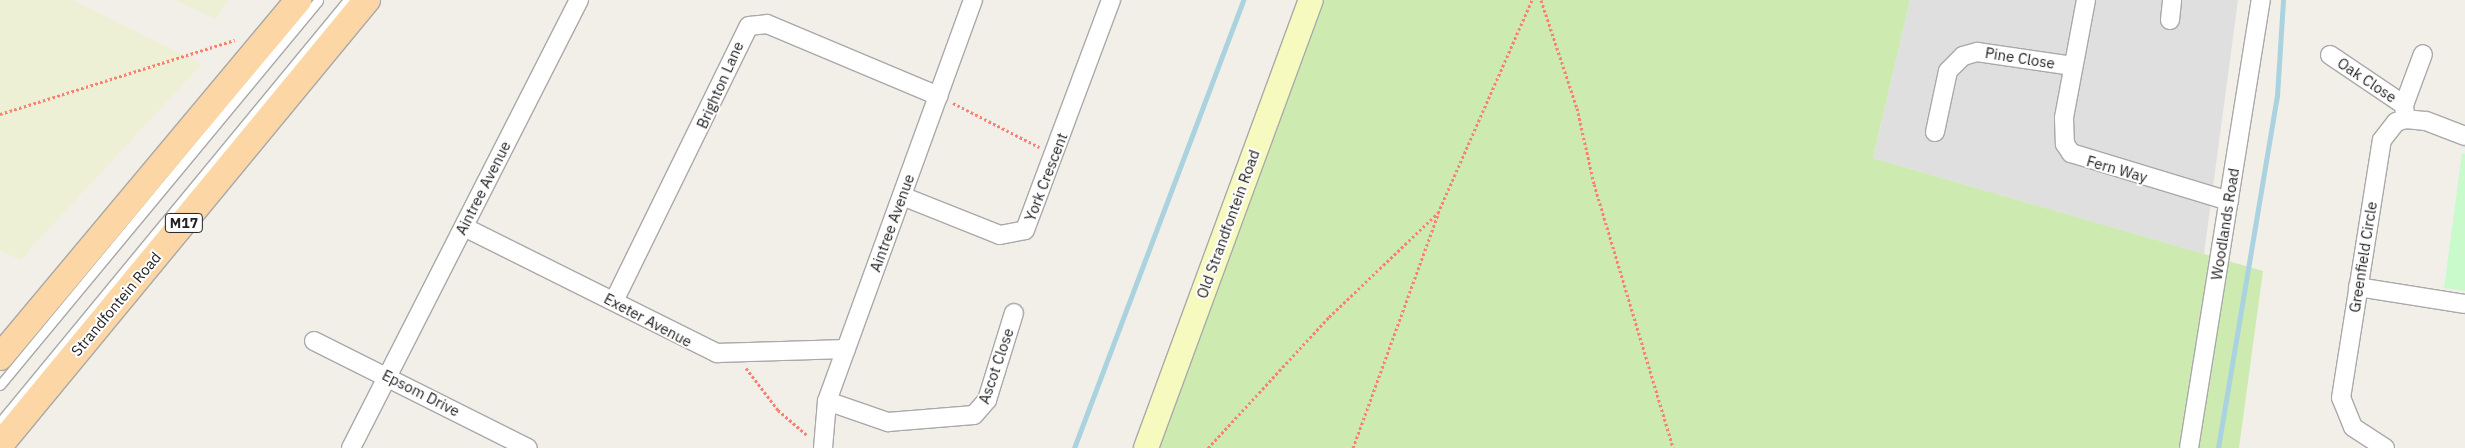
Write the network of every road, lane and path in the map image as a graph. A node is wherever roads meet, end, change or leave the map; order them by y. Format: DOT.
graph roads {
  1 [pos="298,0"];
  2 [pos="318,0"];
  3 [pos="348,0"];
  4 [pos="367,0"];
  5 [pos="579,0"];
  6 [pos="973,0"];
  7 [pos="1111,0"];
  8 [pos="1312,0"];
  9 [pos="1532,0"];
  10 [pos="1541,0"];
  11 [pos="2086,0"];
  12 [pos="2172,0"];
  13 [pos="2261,0"];
  14 [pos="2170,20"];
  15 [pos="242,42"];
  16 [pos="2423,54"];
  17 [pos="2330,56"];
  18 [pos="2073,66"];
  19 [pos="938,96"];
  20 [pos="2405,112"];
  21 [pos="0,114"];
  22 [pos="1935,132"];
  23 [pos="2465,136"];
  24 [pos="1055,155"];
  25 [pos="902,196"];
  26 [pos="2228,201"];
  27 [pos="1438,213"];
  28 [pos="464,227"];
  29 [pos="2358,287"];
  30 [pos="614,301"];
  31 [pos="2465,304"];
  32 [pos="1014,313"];
  33 [pos="314,341"];
  34 [pos="846,349"];
  35 [pos="732,353"];
  36 [pos="0,357"];
  37 [pos="388,376"];
  38 [pos="0,385"];
  39 [pos="827,402"];
  40 [pos="0,422"];
  41 [pos="0,445"];
  42 [pos="823,447"];
  43 [pos="350,448"];
  44 [pos="528,448"];
  45 [pos="1146,448"];
  46 [pos="1208,448"];
  47 [pos="1353,448"];
  48 [pos="1674,448"];
  49 [pos="2189,448"];
  50 [pos="2385,448"];
  1 -- 36 [label="main road"];
  2 -- 38 [label="lane"];
  3 -- 40 [label="lane"];
  4 -- 41 [label="main road, Strandfontein Road / M17"];
  5 -- 28 [label="street, Aintree Avenue"];
  6 -- 19 [label="street, Aintree Avenue"];
  7 -- 24 [label="street, York Crescent"];
  8 -- 45 [label="street, Old Strandfontein Road"];
  9 -- 27 [label="path"];
  10 -- 48 [label="path"];
  11 -- 18 [label="street, Fern Way"];
  12 -- 14 [label="street"];
  13 -- 26 [label="street, Woodlands Road"];
  15 -- 21 [label="path"];
  16 -- 20 [label="street"];
  17 -- 20 [label="street, Oak Close"];
  18 -- 22 [label="street, Pine Close"];
  18 -- 26 [label="street, Fern Way"];
  19 -- 24 [label="path"];
  19 -- 25 [label="street, Aintree Avenue"];
  19 -- 30 [label="street, Brighton Lane"];
  20 -- 23 [label="street"];
  20 -- 29 [label="street, Greenfield Circle"];
  24 -- 25 [label="street, York Crescent"];
  25 -- 34 [label="street, Aintree Avenue"];
  26 -- 49 [label="street, Woodlands Road"];
  27 -- 46 [label="path"];
  27 -- 47 [label="path"];
  28 -- 30 [label="street, Exeter Avenue"];
  28 -- 37 [label="street, Aintree Avenue"];
  29 -- 31 [label="street"];
  29 -- 50 [label="street, Greenfield Circle"];
  30 -- 35 [label="street, Exeter Avenue"];
  32 -- 39 [label="street, Ascot Close"];
  33 -- 37 [label="street, Epsom Drive"];
  34 -- 35 [label="street, Exeter Avenue"];
  34 -- 39 [label="street, Aintree Avenue"];
  35 -- 42 [label="path"];
  37 -- 43 [label="street, Aintree Avenue"];
  37 -- 44 [label="street, Epsom Drive"];
  39 -- 42 [label="street, Aintree Avenue"];
}
